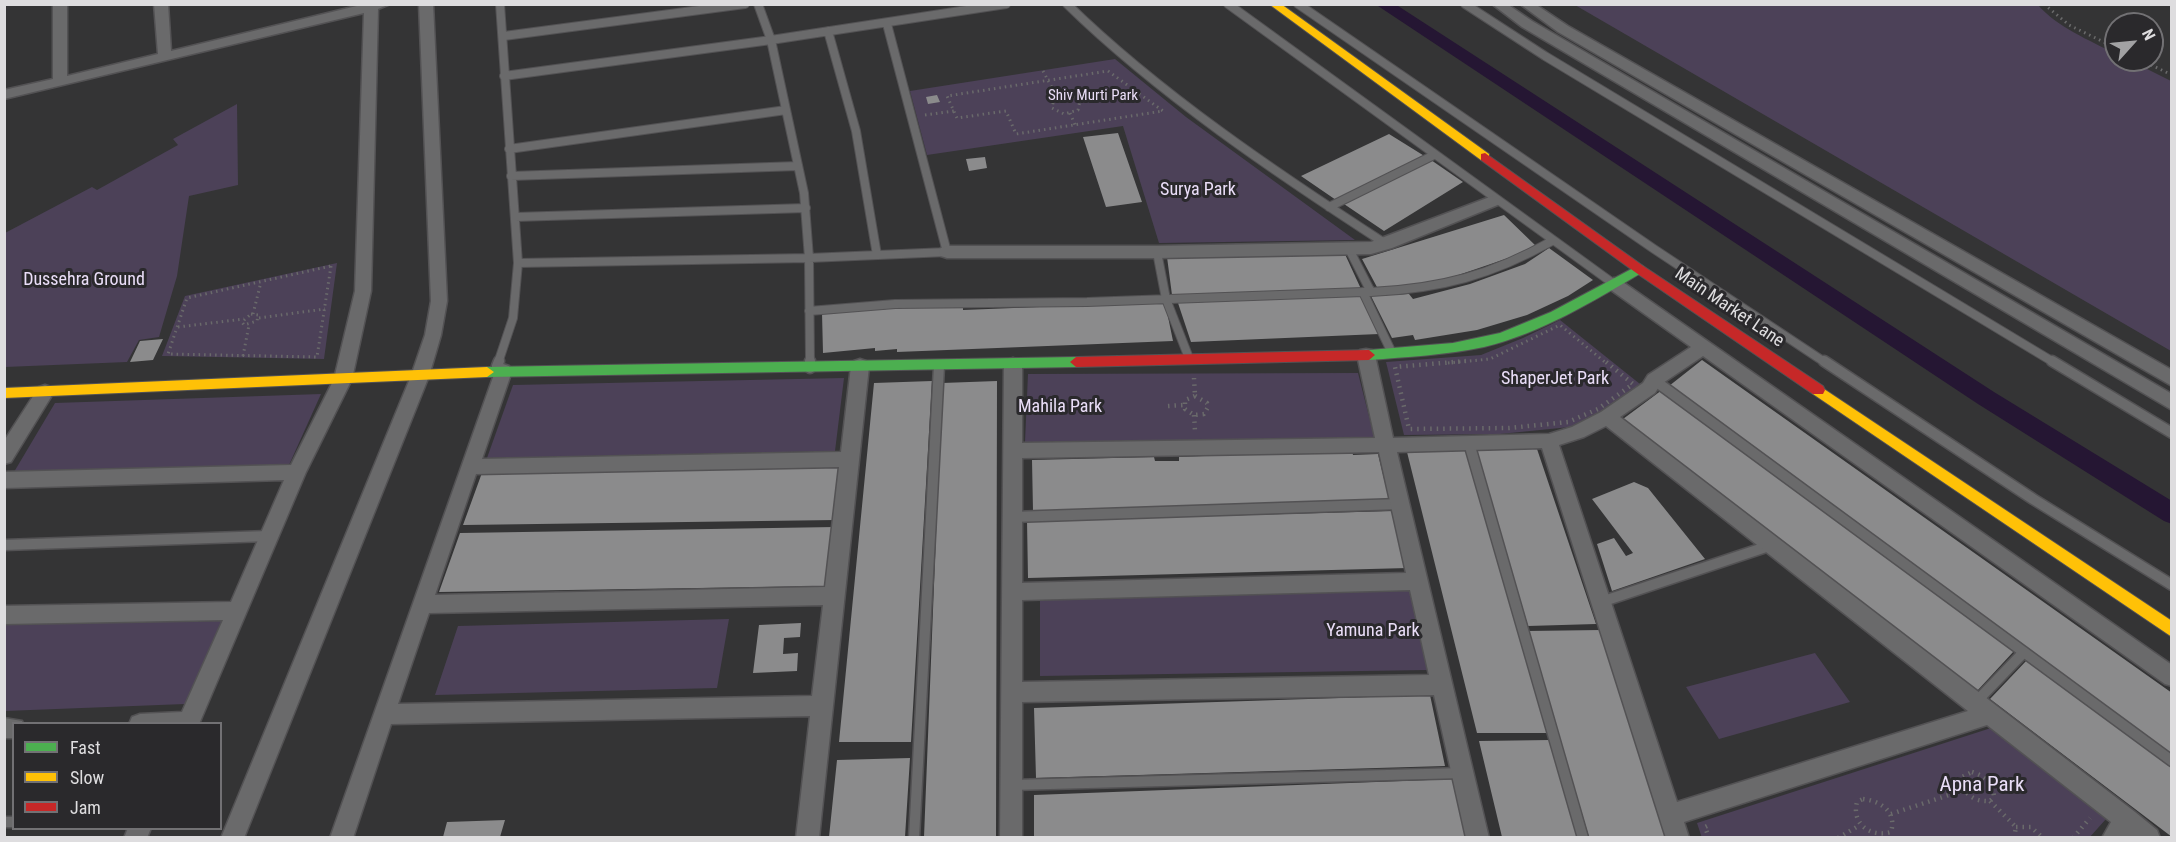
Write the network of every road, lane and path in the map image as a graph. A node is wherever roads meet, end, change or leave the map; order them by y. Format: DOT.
graph roads {
  1 [pos="60,4"];
  2 [pos="161,4"];
  3 [pos="426,4"];
  4 [pos="500,4"];
  5 [pos="745,4"];
  6 [pos="758,4"];
  7 [pos="940,4"];
  8 [pos="1006,4"];
  9 [pos="1067,4"];
  10 [pos="1228,4"];
  11 [pos="1274,4"];
  12 [pos="1298,4"];
  13 [pos="1465,4"];
  14 [pos="1498,4"];
  15 [pos="1526,4"];
  16 [pos="2044,4"];
  17 [pos="995,5"];
  18 [pos="378,6"];
  19 [pos="945,14"];
  20 [pos="887,24"];
  21 [pos="828,31"];
  22 [pos="504,36"];
  23 [pos="771,40"];
  24 [pos="2104,42"];
  25 [pos="165,57"];
  26 [pos="1042,70"];
  27 [pos="504,76"];
  28 [pos="60,82"];
  29 [pos="4,95"];
  30 [pos="1057,97"];
  31 [pos="786,110"];
  32 [pos="954,111"];
  33 [pos="1070,113"];
  34 [pos="917,116"];
  35 [pos="1075,124"];
  36 [pos="509,149"];
  37 [pos="1434,155"];
  38 [pos="798,166"];
  39 [pos="511,176"];
  40 [pos="1495,200"];
  41 [pos="1329,207"];
  42 [pos="806,208"];
  43 [pos="514,218"];
  44 [pos="1552,241"];
  45 [pos="1386,244"];
  46 [pos="1348,247"];
  47 [pos="947,252"];
  48 [pos="1156,252"];
  49 [pos="877,255"];
  50 [pos="809,258"];
  51 [pos="518,263"];
  52 [pos="1639,269"];
  53 [pos="261,282"];
  54 [pos="1614,284"];
  55 [pos="1367,292"];
  56 [pos="1166,299"];
  57 [pos="325,309"];
  58 [pos="809,311"];
  59 [pos="253,314"];
  60 [pos="259,318"];
  61 [pos="244,319"];
  62 [pos="249,325"];
  63 [pos="178,327"];
  64 [pos="1702,348"];
  65 [pos="1392,352"];
  66 [pos="1366,355"];
  67 [pos="243,356"];
  68 [pos="1189,358"];
  69 [pos="1013,365"];
  70 [pos="860,366"];
  71 [pos="939,366"];
  72 [pos="810,368"];
  73 [pos="503,371"];
  74 [pos="420,376"];
  75 [pos="1194,376"];
  76 [pos="1183,378"];
  77 [pos="1206,378"];
  78 [pos="343,379"];
  79 [pos="2172,379"];
  80 [pos="1654,380"];
  81 [pos="45,392"];
  82 [pos="4,393"];
  83 [pos="1195,396"];
  84 [pos="1385,403"];
  85 [pos="2172,403"];
  86 [pos="1184,405"];
  87 [pos="1168,406"];
  88 [pos="1607,417"];
  89 [pos="2172,433"];
  90 [pos="1549,441"];
  91 [pos="1468,443"];
  92 [pos="1386,446"];
  93 [pos="1013,451"];
  94 [pos="4,457"];
  95 [pos="850,459"];
  96 [pos="470,467"];
  97 [pos="297,472"];
  98 [pos="4,480"];
  99 [pos="1400,504"];
  100 [pos="1012,517"];
  101 [pos="269,536"];
  102 [pos="4,545"];
  103 [pos="1772,545"];
  104 [pos="1418,581"];
  105 [pos="2172,585"];
  106 [pos="1012,592"];
  107 [pos="835,596"];
  108 [pos="1601,602"];
  109 [pos="421,604"];
  110 [pos="237,611"];
  111 [pos="4,615"];
  112 [pos="2172,630"];
  113 [pos="2024,652"];
  114 [pos="2172,677"];
  115 [pos="1442,685"];
  116 [pos="1011,692"];
  117 [pos="822,706"];
  118 [pos="1983,708"];
  119 [pos="383,714"];
  120 [pos="188,722"];
  121 [pos="2172,761"];
  122 [pos="1463,772"];
  123 [pos="1011,785"];
  124 [pos="1964,790"];
  125 [pos="1990,801"];
  126 [pos="2086,808"];
  127 [pos="1891,814"];
  128 [pos="1671,815"];
  129 [pos="1716,823"];
  130 [pos="1860,825"];
  131 [pos="2016,827"];
  132 [pos="2120,829"];
  133 [pos="1887,836"];
  134 [pos="232,837"];
  135 [pos="341,837"];
  136 [pos="807,837"];
  137 [pos="914,837"];
  138 [pos="1011,837"];
  139 [pos="1478,837"];
  140 [pos="1583,837"];
  141 [pos="1678,837"];
  142 [pos="1709,837"];
  143 [pos="1839,837"];
  144 [pos="2014,837"];
  145 [pos="2043,837"];
  146 [pos="2073,837"];
  147 [pos="2149,837"];
  1 -- 28 [label="street"];
  2 -- 25 [label="street"];
  3 -- 74 [label="street"];
  4 -- 22 [label="lane"];
  5 -- 22 [label="lane"];
  6 -- 23 [label="lane"];
  7 -- 19 [label="lane"];
  8 -- 17 [label="lane"];
  9 -- 41 [label="lane"];
  10 -- 37 [label="lane"];
  11 -- 52 [label="street, Main Market Lane"];
  12 -- 105 [label="lane"];
  13 -- 89 [label="lane"];
  14 -- 85 [label="street"];
  15 -- 79 [label="street"];
  16 -- 24 [label="path"];
  17 -- 19 [label="lane"];
  18 -- 25 [label="street"];
  18 -- 78 [label="street"];
  19 -- 20 [label="lane"];
  20 -- 21 [label="lane"];
  20 -- 47 [label="lane"];
  21 -- 23 [label="lane"];
  21 -- 49 [label="lane"];
  22 -- 27 [label="lane"];
  23 -- 27 [label="lane"];
  23 -- 31 [label="lane"];
  25 -- 28 [label="street"];
  26 -- 30 [label="path"];
  27 -- 36 [label="lane"];
  28 -- 29 [label="street"];
  30 -- 33 [label="path"];
  30 -- 33 [label="path"];
  31 -- 36 [label="lane"];
  31 -- 38 [label="lane"];
  32 -- 34 [label="path"];
  32 -- 35 [label="path"];
  32 -- 35 [label="path"];
  33 -- 35 [label="path"];
  36 -- 39 [label="lane"];
  37 -- 40 [label="lane"];
  37 -- 41 [label="lane"];
  38 -- 39 [label="lane"];
  38 -- 42 [label="lane"];
  39 -- 43 [label="lane"];
  40 -- 44 [label="lane"];
  40 -- 45 [label="street"];
  41 -- 45 [label="lane"];
  42 -- 43 [label="lane"];
  42 -- 50 [label="lane"];
  43 -- 51 [label="lane"];
  44 -- 54 [label="lane"];
  44 -- 55 [label="lane"];
  45 -- 46 [label="street"];
  46 -- 48 [label="street"];
  46 -- 55 [label="lane"];
  47 -- 48 [label="street"];
  47 -- 49 [label="lane"];
  48 -- 56 [label="lane"];
  49 -- 50 [label="lane"];
  50 -- 51 [label="lane"];
  50 -- 58 [label="lane"];
  51 -- 73 [label="lane"];
  52 -- 54 [label="street"];
  52 -- 112 [label="street, Main Market Lane"];
  53 -- 57 [label="path"];
  53 -- 59 [label="path"];
  53 -- 63 [label="path"];
  54 -- 64 [label="street"];
  54 -- 65 [label="street"];
  55 -- 56 [label="lane"];
  55 -- 65 [label="lane"];
  56 -- 58 [label="lane"];
  56 -- 68 [label="lane"];
  57 -- 60 [label="path"];
  57 -- 67 [label="path"];
  58 -- 72 [label="lane"];
  59 -- 60 [label="path"];
  59 -- 61 [label="path"];
  60 -- 62 [label="path"];
  61 -- 62 [label="path"];
  61 -- 63 [label="path"];
  62 -- 67 [label="path"];
  63 -- 67 [label="path"];
  64 -- 80 [label="street"];
  64 -- 114 [label="street"];
  65 -- 66 [label="street"];
  66 -- 68 [label="street"];
  66 -- 84 [label="street"];
  68 -- 69 [label="street"];
  69 -- 71 [label="street"];
  69 -- 93 [label="street"];
  70 -- 71 [label="street"];
  70 -- 72 [label="street"];
  70 -- 95 [label="street"];
  71 -- 137 [label="lane"];
  72 -- 73 [label="street"];
  73 -- 74 [label="street"];
  73 -- 96 [label="street"];
  74 -- 78 [label="street"];
  74 -- 134 [label="street"];
  75 -- 76 [label="path"];
  75 -- 77 [label="path"];
  75 -- 83 [label="path"];
  78 -- 81 [label="street"];
  78 -- 97 [label="street"];
  80 -- 88 [label="street"];
  80 -- 113 [label="lane"];
  81 -- 82 [label="street"];
  81 -- 94 [label="street"];
  83 -- 86 [label="path"];
  83 -- 86 [label="path"];
  84 -- 84 [label="path"];
  84 -- 92 [label="street"];
  86 -- 87 [label="path"];
  88 -- 90 [label="street"];
  88 -- 103 [label="street"];
  90 -- 91 [label="street"];
  90 -- 108 [label="street"];
  91 -- 92 [label="street"];
  91 -- 140 [label="lane"];
  92 -- 93 [label="street"];
  92 -- 99 [label="street"];
  93 -- 100 [label="street"];
  95 -- 96 [label="street"];
  95 -- 107 [label="street"];
  96 -- 109 [label="street"];
  97 -- 98 [label="street"];
  97 -- 101 [label="street"];
  99 -- 100 [label="lane"];
  99 -- 104 [label="street"];
  100 -- 106 [label="street"];
  101 -- 102 [label="lane"];
  101 -- 110 [label="street"];
  103 -- 108 [label="lane"];
  103 -- 118 [label="street"];
  104 -- 106 [label="street"];
  104 -- 115 [label="street"];
  106 -- 116 [label="street"];
  107 -- 109 [label="street"];
  107 -- 117 [label="street"];
  108 -- 128 [label="street"];
  109 -- 119 [label="street"];
  110 -- 111 [label="street"];
  110 -- 120 [label="street"];
  113 -- 118 [label="lane"];
  113 -- 121 [label="lane"];
  115 -- 116 [label="street"];
  115 -- 122 [label="street"];
  116 -- 123 [label="street"];
  117 -- 119 [label="street"];
  117 -- 136 [label="street"];
  118 -- 128 [label="street"];
  118 -- 132 [label="street"];
  119 -- 135 [label="street"];
  122 -- 123 [label="lane"];
  122 -- 139 [label="street"];
  123 -- 138 [label="street"];
  124 -- 125 [label="path"];
  124 -- 125 [label="path"];
  124 -- 127 [label="path"];
  125 -- 131 [label="path"];
  126 -- 146 [label="path"];
  127 -- 130 [label="path"];
  127 -- 133 [label="path"];
  128 -- 141 [label="street"];
  129 -- 142 [label="path"];
  130 -- 133 [label="path"];
  130 -- 143 [label="path"];
  131 -- 144 [label="path"];
  131 -- 145 [label="path"];
  132 -- 147 [label="street"];
}
